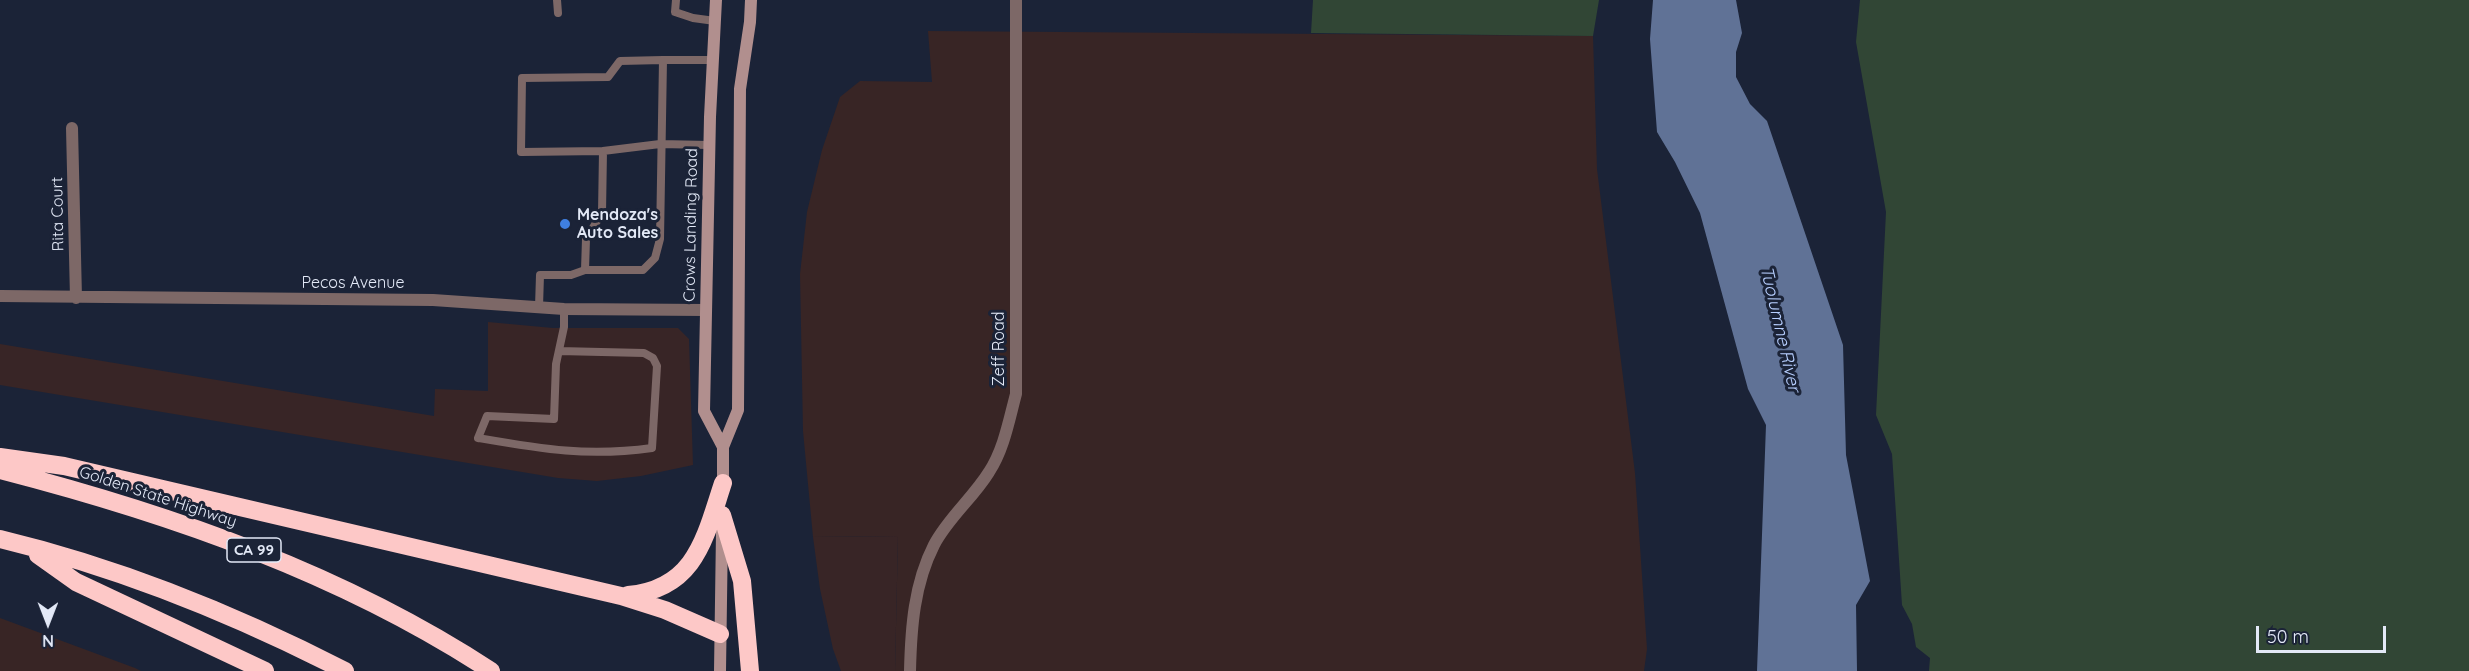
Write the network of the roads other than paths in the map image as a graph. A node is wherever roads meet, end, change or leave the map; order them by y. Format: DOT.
graph roads {
  1 [pos="557,0"];
  2 [pos="676,0"];
  3 [pos="716,0"];
  4 [pos="751,0"];
  5 [pos="757,0"];
  6 [pos="1016,0"];
  7 [pos="558,13"];
  8 [pos="715,21"];
  9 [pos="750,22"];
  10 [pos="663,60"];
  11 [pos="713,60"];
  12 [pos="72,128"];
  13 [pos="660,144"];
  14 [pos="709,145"];
  15 [pos="603,151"];
  16 [pos="585,270"];
  17 [pos="0,296"];
  18 [pos="76,298"];
  19 [pos="539,307"];
  20 [pos="564,309"];
  21 [pos="705,310"];
  22 [pos="559,351"];
  23 [pos="723,447"];
  24 [pos="0,456"];
  25 [pos="0,470"];
  26 [pos="723,483"];
  27 [pos="722,515"];
  28 [pos="0,539"];
  29 [pos="24,545"];
  30 [pos="621,596"];
  31 [pos="720,634"];
  32 [pos="266,671"];
  33 [pos="345,671"];
  34 [pos="491,671"];
  35 [pos="720,671"];
  36 [pos="750,671"];
  37 [pos="910,671"];
  1 -- 7 [label="lane"];
  2 -- 8 [label="lane"];
  3 -- 8 [label="main road, Crows Landing Road"];
  4 -- 9 [label="main road, Crows Landing Road"];
  5 -- 9 [label="street"];
  6 -- 37 [label="street, Zeff Road"];
  8 -- 11 [label="main road, Crows Landing Road"];
  9 -- 23 [label="main road, Crows Landing Road"];
  10 -- 11 [label="lane"];
  10 -- 13 [label="lane"];
  10 -- 15 [label="lane"];
  11 -- 14 [label="main road, Crows Landing Road"];
  12 -- 18 [label="street, Rita Court"];
  13 -- 14 [label="lane"];
  13 -- 15 [label="lane"];
  13 -- 16 [label="lane"];
  14 -- 21 [label="main road, Crows Landing Road"];
  15 -- 16 [label="lane"];
  16 -- 19 [label="lane"];
  17 -- 18 [label="street, Pecos Avenue"];
  18 -- 19 [label="street, Pecos Avenue"];
  19 -- 20 [label="street, Pecos Avenue"];
  20 -- 21 [label="street, Pecos Avenue"];
  20 -- 22 [label="lane"];
  21 -- 23 [label="main road, Crows Landing Road"];
  22 -- 22 [label="lane"];
  23 -- 26 [label="main road, Crows Landing Road"];
  24 -- 30 [label="highway"];
  25 -- 34 [label="highway, Golden State Highway / CA 99"];
  26 -- 27 [label="main road, Crows Landing Road"];
  26 -- 30 [label="highway"];
  27 -- 31 [label="main road, Crows Landing Road"];
  27 -- 36 [label="highway"];
  28 -- 29 [label="highway"];
  29 -- 32 [label="highway"];
  29 -- 33 [label="highway"];
  30 -- 31 [label="highway"];
  31 -- 35 [label="main road, Crows Landing Road"];
}
